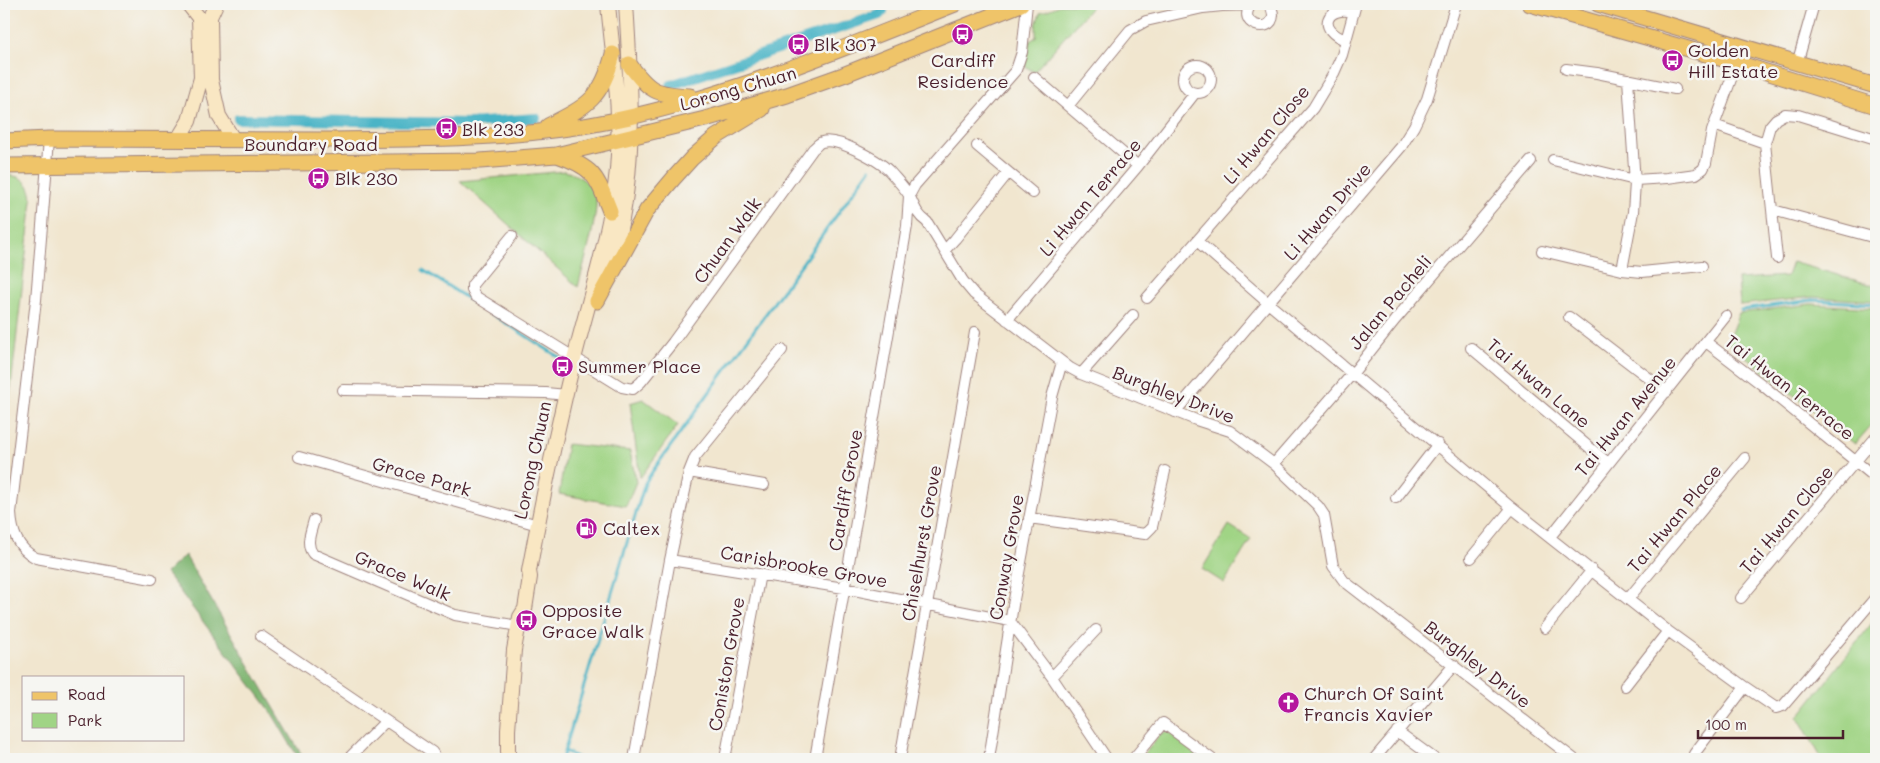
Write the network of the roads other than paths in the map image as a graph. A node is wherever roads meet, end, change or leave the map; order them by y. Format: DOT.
graph roads {
  1 [pos="608,4"];
  2 [pos="626,4"];
  3 [pos="955,4"];
  4 [pos="1021,4"];
  5 [pos="1027,4"];
  6 [pos="1268,4"];
  7 [pos="1456,4"];
  8 [pos="1530,4"];
  9 [pos="1598,4"];
  10 [pos="1814,4"];
  11 [pos="1252,5"];
  12 [pos="214,6"];
  13 [pos="191,7"];
  14 [pos="1354,8"];
  15 [pos="1346,40"];
  16 [pos="612,54"];
  17 [pos="1738,63"];
  18 [pos="629,64"];
  19 [pos="1797,64"];
  20 [pos="1566,70"];
  21 [pos="1034,77"];
  22 [pos="1628,79"];
  23 [pos="1876,86"];
  24 [pos="1675,89"];
  25 [pos="1195,93"];
  26 [pos="788,95"];
  27 [pos="702,97"];
  28 [pos="1068,106"];
  29 [pos="1876,106"];
  30 [pos="624,118"];
  31 [pos="1714,125"];
  32 [pos="535,133"];
  33 [pos="48,139"];
  34 [pos="178,139"];
  35 [pos="233,139"];
  36 [pos="624,139"];
  37 [pos="1876,139"];
  38 [pos="4,141"];
  39 [pos="1765,143"];
  40 [pos="977,146"];
  41 [pos="556,155"];
  42 [pos="1531,160"];
  43 [pos="1553,160"];
  44 [pos="4,166"];
  45 [pos="47,166"];
  46 [pos="1138,166"];
  47 [pos="1008,173"];
  48 [pos="1635,180"];
  49 [pos="1033,193"];
  50 [pos="909,196"];
  51 [pos="1773,210"];
  52 [pos="610,211"];
  53 [pos="927,222"];
  54 [pos="907,226"];
  55 [pos="512,236"];
  56 [pos="1876,238"];
  57 [pos="1197,241"];
  58 [pos="945,250"];
  59 [pos="1542,251"];
  60 [pos="1777,258"];
  61 [pos="1702,266"];
  62 [pos="1622,270"];
  63 [pos="1147,298"];
  64 [pos="597,301"];
  65 [pos="1268,304"];
  66 [pos="1133,315"];
  67 [pos="1726,316"];
  68 [pos="1569,317"];
  69 [pos="1007,320"];
  70 [pos="583,327"];
  71 [pos="975,332"];
  72 [pos="1706,342"];
  73 [pos="1471,348"];
  74 [pos="782,350"];
  75 [pos="574,358"];
  76 [pos="1062,362"];
  77 [pos="1353,373"];
  78 [pos="1081,374"];
  79 [pos="343,390"];
  80 [pos="1667,392"];
  81 [pos="566,396"];
  82 [pos="1175,412"];
  83 [pos="1876,437"];
  84 [pos="1438,444"];
  85 [pos="298,457"];
  86 [pos="1745,458"];
  87 [pos="1857,461"];
  88 [pos="1608,463"];
  89 [pos="1274,464"];
  90 [pos="1164,471"];
  91 [pos="688,472"];
  92 [pos="1876,478"];
  93 [pos="764,485"];
  94 [pos="1396,498"];
  95 [pos="1512,508"];
  96 [pos="1030,518"];
  97 [pos="314,520"];
  98 [pos="538,525"];
  99 [pos="1550,537"];
  100 [pos="1471,558"];
  101 [pos="670,560"];
  102 [pos="1592,570"];
  103 [pos="760,574"];
  104 [pos="152,579"];
  105 [pos="844,588"];
  106 [pos="1876,597"];
  107 [pos="1741,598"];
  108 [pos="1628,599"];
  109 [pos="926,604"];
  110 [pos="1010,620"];
  111 [pos="519,621"];
  112 [pos="1545,628"];
  113 [pos="1096,630"];
  114 [pos="1668,631"];
  115 [pos="261,636"];
  116 [pos="1454,665"];
  117 [pos="1052,676"];
  118 [pos="1625,686"];
  119 [pos="1745,687"];
  120 [pos="385,722"];
  121 [pos="1397,731"];
  122 [pos="1694,754"];
  123 [pos="348,759"];
  124 [pos="437,759"];
  125 [pos="508,759"];
  126 [pos="634,759"];
  127 [pos="725,759"];
  128 [pos="815,759"];
  129 [pos="900,759"];
  130 [pos="989,759"];
  131 [pos="1107,759"];
  132 [pos="1133,759"];
  133 [pos="1212,759"];
  134 [pos="1374,759"];
  135 [pos="1435,759"];
  136 [pos="1574,759"];
  1 -- 16 [label="street"];
  2 -- 18 [label="street"];
  3 -- 27 [label="main road, Lorong Chuan"];
  4 -- 26 [label="main road, Lorong Chuan"];
  5 -- 50 [label="street, Cardiff Grove"];
  6 -- 11 [label="street"];
  7 -- 65 [label="street, Li Hwan Drive"];
  8 -- 17 [label="main road"];
  9 -- 19 [label="main road"];
  10 -- 19 [label="street"];
  11 -- 28 [label="street"];
  12 -- 13 [label="street"];
  12 -- 35 [label="street"];
  13 -- 34 [label="street"];
  14 -- 15 [label="street, Li Hwan Close"];
  14 -- 15 [label="street, Li Hwan Close"];
  15 -- 57 [label="street, Li Hwan Close"];
  16 -- 30 [label="street"];
  16 -- 32 [label="main road"];
  17 -- 29 [label="main road"];
  17 -- 31 [label="street"];
  18 -- 27 [label="main road"];
  18 -- 30 [label="street"];
  19 -- 23 [label="main road"];
  20 -- 22 [label="street"];
  21 -- 28 [label="street"];
  22 -- 24 [label="street"];
  22 -- 48 [label="street"];
  25 -- 46 [label="street, Li Hwan Terrace"];
  26 -- 36 [label="main road, Lorong Chuan"];
  26 -- 64 [label="main road"];
  27 -- 30 [label="main road, Lorong Chuan"];
  28 -- 46 [label="street"];
  30 -- 32 [label="main road, Boundary Road"];
  30 -- 36 [label="street"];
  31 -- 39 [label="street"];
  31 -- 48 [label="street"];
  32 -- 35 [label="main road, Boundary Road"];
  33 -- 34 [label="main road, Boundary Road"];
  33 -- 38 [label="main road, Boundary Road"];
  33 -- 45 [label="street"];
  34 -- 35 [label="main road, Boundary Road"];
  36 -- 41 [label="main road, Boundary Road"];
  36 -- 52 [label="street, Lorong Chuan"];
  36 -- 64 [label="street, Lorong Chuan"];
  37 -- 39 [label="street"];
  39 -- 51 [label="street"];
  40 -- 47 [label="street"];
  41 -- 45 [label="main road, Boundary Road"];
  41 -- 52 [label="main road"];
  42 -- 77 [label="street, Jalan Pacheli"];
  43 -- 48 [label="street"];
  44 -- 45 [label="main road, Boundary Road"];
  45 -- 104 [label="street"];
  46 -- 69 [label="street, Li Hwan Terrace"];
  47 -- 49 [label="street"];
  47 -- 58 [label="street"];
  48 -- 62 [label="street"];
  50 -- 53 [label="street, Burghley Drive"];
  50 -- 54 [label="street, Cardiff Grove"];
  50 -- 75 [label="street, Chuan Walk"];
  51 -- 56 [label="street"];
  51 -- 60 [label="street"];
  52 -- 70 [label="street, Lorong Chuan"];
  53 -- 54 [label="street"];
  53 -- 58 [label="street, Burghley Drive"];
  54 -- 105 [label="street, Cardiff Grove"];
  55 -- 75 [label="street"];
  57 -- 63 [label="street, Li Hwan Close"];
  57 -- 65 [label="street"];
  58 -- 69 [label="street, Burghley Drive"];
  59 -- 62 [label="street"];
  61 -- 62 [label="street"];
  64 -- 70 [label="street, Lorong Chuan"];
  65 -- 77 [label="street"];
  65 -- 82 [label="street, Li Hwan Drive"];
  66 -- 78 [label="street"];
  67 -- 72 [label="street, Tai Hwan Avenue"];
  68 -- 80 [label="street"];
  69 -- 76 [label="street, Burghley Drive"];
  70 -- 75 [label="street, Lorong Chuan"];
  71 -- 109 [label="street, Chiselhurst Grove"];
  72 -- 80 [label="street, Tai Hwan Avenue"];
  72 -- 87 [label="street, Tai Hwan Terrace"];
  73 -- 88 [label="street, Tai Hwan Lane"];
  74 -- 91 [label="street"];
  75 -- 81 [label="street, Lorong Chuan"];
  76 -- 78 [label="street, Burghley Drive"];
  76 -- 96 [label="street, Conway Grove"];
  77 -- 84 [label="street"];
  77 -- 89 [label="street, Jalan Pacheli"];
  78 -- 82 [label="street, Burghley Drive"];
  79 -- 81 [label="street"];
  80 -- 88 [label="street, Tai Hwan Avenue"];
  81 -- 98 [label="street, Lorong Chuan"];
  82 -- 89 [label="street, Burghley Drive"];
  83 -- 87 [label="street, Tai Hwan Close"];
  84 -- 94 [label="street"];
  84 -- 95 [label="street"];
  85 -- 98 [label="street, Grace Park"];
  86 -- 108 [label="street, Tai Hwan Place"];
  87 -- 92 [label="street, Tai Hwan Terrace"];
  87 -- 107 [label="street, Tai Hwan Close"];
  88 -- 99 [label="street, Tai Hwan Avenue"];
  89 -- 116 [label="street, Burghley Drive"];
  90 -- 96 [label="street"];
  91 -- 93 [label="street"];
  91 -- 101 [label="street"];
  95 -- 99 [label="street"];
  95 -- 100 [label="street"];
  96 -- 110 [label="street, Conway Grove"];
  97 -- 111 [label="street, Grace Walk"];
  98 -- 111 [label="street, Lorong Chuan"];
  99 -- 102 [label="street"];
  101 -- 103 [label="street, Carisbrooke Grove"];
  101 -- 126 [label="street"];
  102 -- 108 [label="street"];
  102 -- 112 [label="street"];
  103 -- 105 [label="street, Carisbrooke Grove"];
  103 -- 127 [label="street, Coniston Grove"];
  105 -- 109 [label="street, Carisbrooke Grove"];
  105 -- 128 [label="street, Cardiff Grove"];
  106 -- 119 [label="street"];
  108 -- 114 [label="street"];
  109 -- 110 [label="street, Carisbrooke Grove"];
  109 -- 129 [label="street, Chiselhurst Grove"];
  110 -- 117 [label="street"];
  110 -- 130 [label="street, Conway Grove"];
  111 -- 125 [label="street, Lorong Chuan"];
  113 -- 117 [label="street"];
  114 -- 118 [label="street"];
  114 -- 119 [label="street"];
  115 -- 120 [label="street"];
  116 -- 121 [label="street"];
  116 -- 136 [label="street, Burghley Drive"];
  117 -- 131 [label="street"];
  119 -- 122 [label="street"];
  120 -- 123 [label="street"];
  120 -- 124 [label="street"];
  121 -- 134 [label="street"];
  121 -- 135 [label="street"];
  132 -- 133 [label="street"];
}
